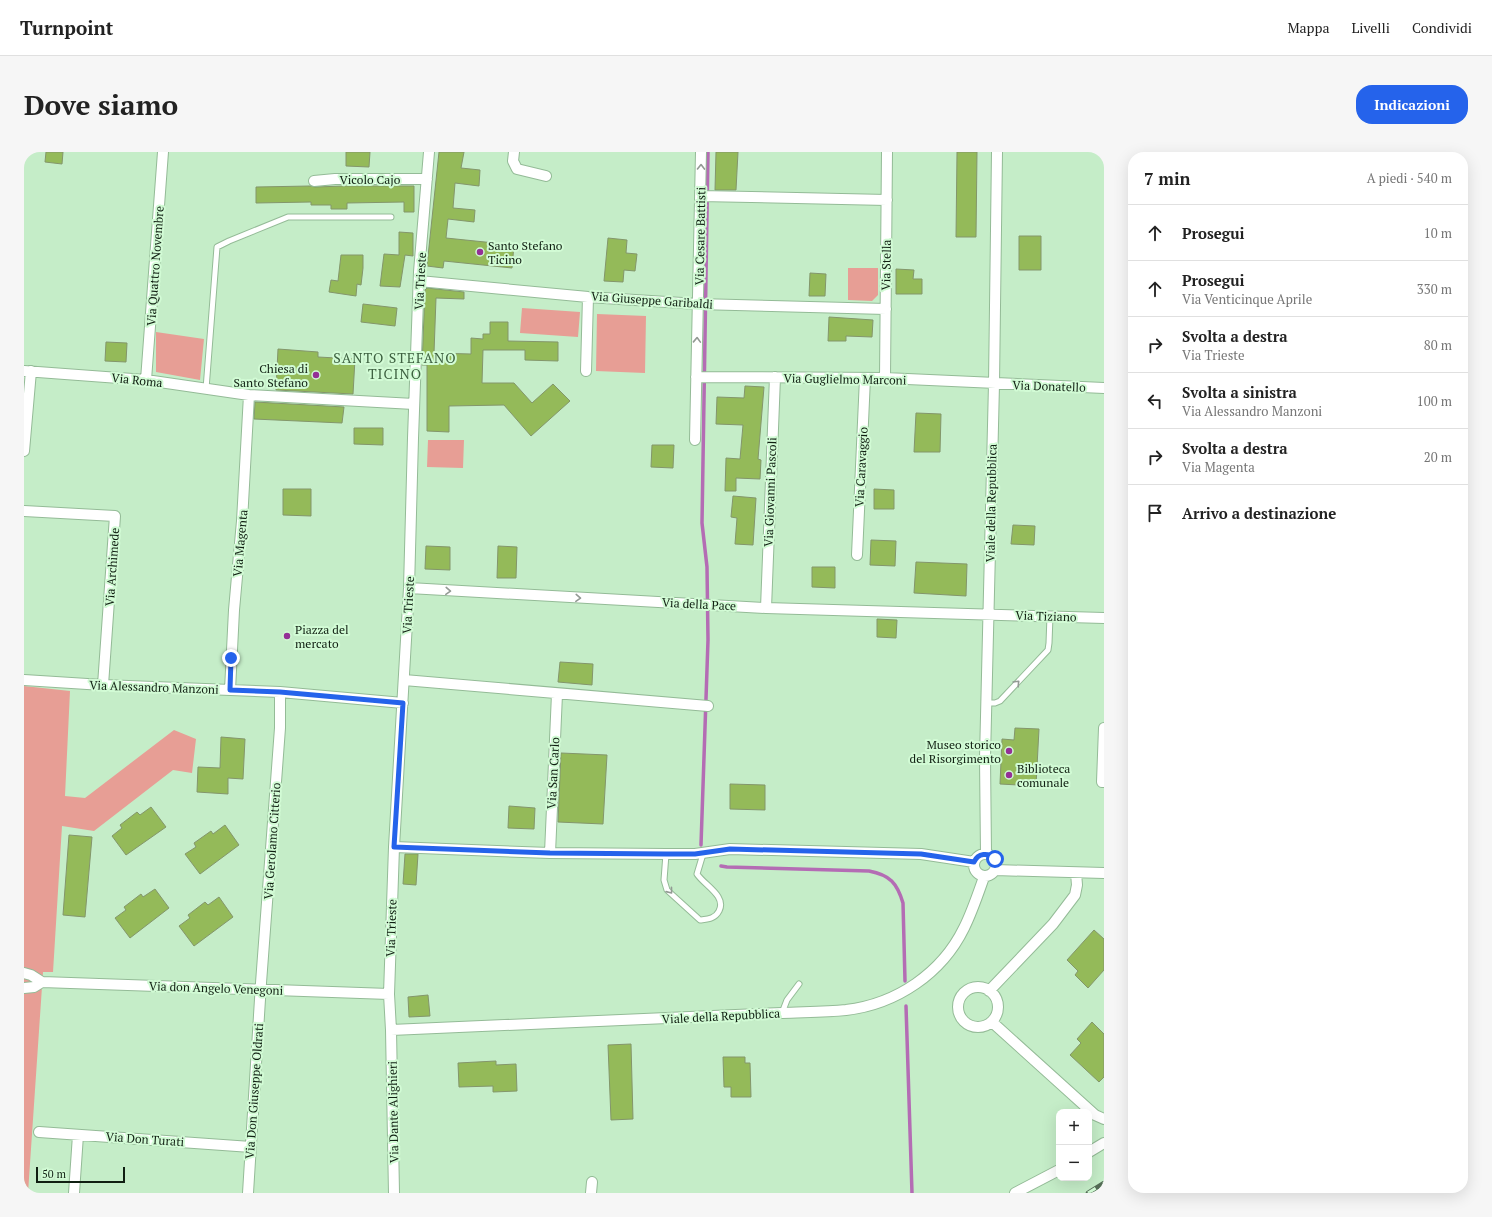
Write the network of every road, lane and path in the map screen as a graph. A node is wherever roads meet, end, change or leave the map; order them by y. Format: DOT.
graph roads {
  1 [pos="163,152"];
  2 [pos="429,152"];
  3 [pos="514,152"];
  4 [pos="701,152"];
  5 [pos="887,152"];
  6 [pos="997,152"];
  7 [pos="546,176"];
  8 [pos="427,179"];
  9 [pos="314,181"];
  10 [pos="705,196"];
  11 [pos="887,200"];
  12 [pos="391,217"];
  13 [pos="419,282"];
  14 [pos="588,297"];
  15 [pos="703,304"];
  16 [pos="886,309"];
  17 [pos="28,371"];
  18 [pos="586,371"];
  19 [pos="698,377"];
  20 [pos="775,378"];
  21 [pos="865,378"];
  22 [pos="885,378"];
  23 [pos="146,380"];
  24 [pos="994,384"];
  25 [pos="1104,388"];
  26 [pos="206,389"];
  27 [pos="249,395"];
  28 [pos="414,404"];
  29 [pos="695,440"];
  30 [pos="24,451"];
  31 [pos="24,511"];
  32 [pos="857,555"];
  33 [pos="409,588"];
  34 [pos="766,608"];
  35 [pos="988,614"];
  36 [pos="1050,616"];
  37 [pos="1104,618"];
  38 [pos="24,680"];
  39 [pos="404,680"];
  40 [pos="103,685"];
  41 [pos="230,690"];
  42 [pos="280,692"];
  43 [pos="557,694"];
  44 [pos="403,703"];
  45 [pos="986,704"];
  46 [pos="705,706"];
  47 [pos="1104,728"];
  48 [pos="1104,782"];
  49 [pos="394,847"];
  50 [pos="550,853"];
  51 [pos="666,854"];
  52 [pos="703,854"];
  53 [pos="986,854"];
  54 [pos="974,862"];
  55 [pos="996,870"];
  56 [pos="1076,872"];
  57 [pos="1104,873"];
  58 [pos="984,876"];
  59 [pos="24,973"];
  60 [pos="42,982"];
  61 [pos="799,984"];
  62 [pos="24,988"];
  63 [pos="261,989"];
  64 [pos="989,991"];
  65 [pos="389,994"];
  66 [pos="782,1013"];
  67 [pos="992,1022"];
  68 [pos="391,1030"];
  69 [pos="1100,1117"];
  70 [pos="39,1132"];
  71 [pos="78,1135"];
  72 [pos="1104,1143"];
  73 [pos="251,1147"];
  74 [pos="1092,1150"];
  75 [pos="1056,1172"];
  76 [pos="592,1182"];
  77 [pos="74,1193"];
  78 [pos="248,1193"];
  79 [pos="394,1193"];
  80 [pos="591,1193"];
  81 [pos="1015,1193"];
  1 -- 23 [label="street, Via Quattro Novembre"];
  2 -- 8 [label="street, Via Trieste"];
  3 -- 7 [label="street"];
  10 -- 4 [label="street, Via Cesare Battisti, one-way"];
  5 -- 11 [label="street, Via Stella"];
  6 -- 24 [label="street, Viale della Repubblica"];
  8 -- 9 [label="street, Vicolo Cajo"];
  8 -- 13 [label="street, Via Trieste"];
  10 -- 11 [label="street"];
  10 -- 15 [label="street, Via Cesare Battisti"];
  11 -- 16 [label="street, Via Stella"];
  12 -- 26 [label="lane"];
  13 -- 14 [label="street, Via Giuseppe Garibaldi"];
  13 -- 28 [label="street, Via Trieste"];
  14 -- 15 [label="street, Via Giuseppe Garibaldi"];
  14 -- 18 [label="street"];
  15 -- 16 [label="street, Via Giuseppe Garibaldi"];
  19 -- 15 [label="street, Via Cesare Battisti, one-way"];
  16 -- 22 [label="street, Via Stella"];
  17 -- 23 [label="street, Via Roma"];
  17 -- 30 [label="street"];
  19 -- 20 [label="street, Via Guglielmo Marconi"];
  19 -- 29 [label="street, Via Cesare Battisti"];
  20 -- 21 [label="street, Via Guglielmo Marconi"];
  20 -- 34 [label="street, Via Giovanni Pascoli"];
  21 -- 22 [label="street, Via Guglielmo Marconi"];
  21 -- 32 [label="street, Via Caravaggio"];
  22 -- 24 [label="street, Via Guglielmo Marconi"];
  23 -- 26 [label="street, Via Roma"];
  24 -- 25 [label="street, Via Donatello"];
  24 -- 35 [label="street, Viale della Repubblica"];
  26 -- 27 [label="street, Via Roma"];
  27 -- 28 [label="street, Via Roma"];
  27 -- 41 [label="street, Via Magenta"];
  28 -- 33 [label="street, Via Trieste"];
  31 -- 40 [label="street, Via Archimede"];
  33 -- 34 [label="street, Via della Pace, one-way"];
  33 -- 39 [label="street, Via Trieste"];
  34 -- 35 [label="street, Via della Pace"];
  35 -- 36 [label="street, Via Tiziano"];
  35 -- 45 [label="street, Viale della Repubblica"];
  36 -- 37 [label="street, Via Tiziano"];
  45 -- 36 [label="lane, one-way"];
  38 -- 40 [label="street, Via Alessandro Manzoni"];
  39 -- 43 [label="street"];
  39 -- 44 [label="street, Via Trieste"];
  40 -- 41 [label="street, Via Alessandro Manzoni"];
  41 -- 42 [label="street, Via Alessandro Manzoni"];
  42 -- 44 [label="street, Via Alessandro Manzoni"];
  42 -- 63 [label="street, Via Gerolamo Citterio"];
  43 -- 46 [label="street"];
  43 -- 50 [label="street, Via San Carlo"];
  44 -- 49 [label="street, Via Trieste"];
  45 -- 53 [label="street, Viale della Repubblica"];
  47 -- 48 [label="street"];
  49 -- 50 [label="street"];
  49 -- 65 [label="street, Via Trieste"];
  50 -- 51 [label="street"];
  51 -- 52 [label="street"];
  51 -- 52 [label="lane, one-way"];
  52 -- 54 [label="street"];
  53 -- 54 [label="street"];
  53 -- 55 [label="street"];
  54 -- 58 [label="street"];
  55 -- 56 [label="street"];
  55 -- 58 [label="street"];
  56 -- 57 [label="street"];
  56 -- 64 [label="street"];
  58 -- 66 [label="street, Viale della Repubblica"];
  59 -- 60 [label="street, Via don Angelo Venegoni"];
  60 -- 62 [label="street, Via don Angelo Venegoni"];
  60 -- 63 [label="street, Via don Angelo Venegoni"];
  61 -- 66 [label="lane"];
  63 -- 65 [label="street, Via don Angelo Venegoni"];
  63 -- 73 [label="street, Via Don Giuseppe Oldrati"];
  64 -- 67 [label="street"];
  64 -- 67 [label="street"];
  65 -- 68 [label="street, Via Trieste"];
  66 -- 68 [label="street, Viale della Repubblica"];
  67 -- 69 [label="street"];
  68 -- 79 [label="street, Via Dante Alighieri"];
  70 -- 71 [label="street, Via Don Turati"];
  71 -- 73 [label="street, Via Don Turati"];
  71 -- 77 [label="street"];
  72 -- 74 [label="street"];
  73 -- 78 [label="street, Via Don Giuseppe Oldrati"];
  75 -- 81 [label="street"];
  76 -- 80 [label="street"];
}
